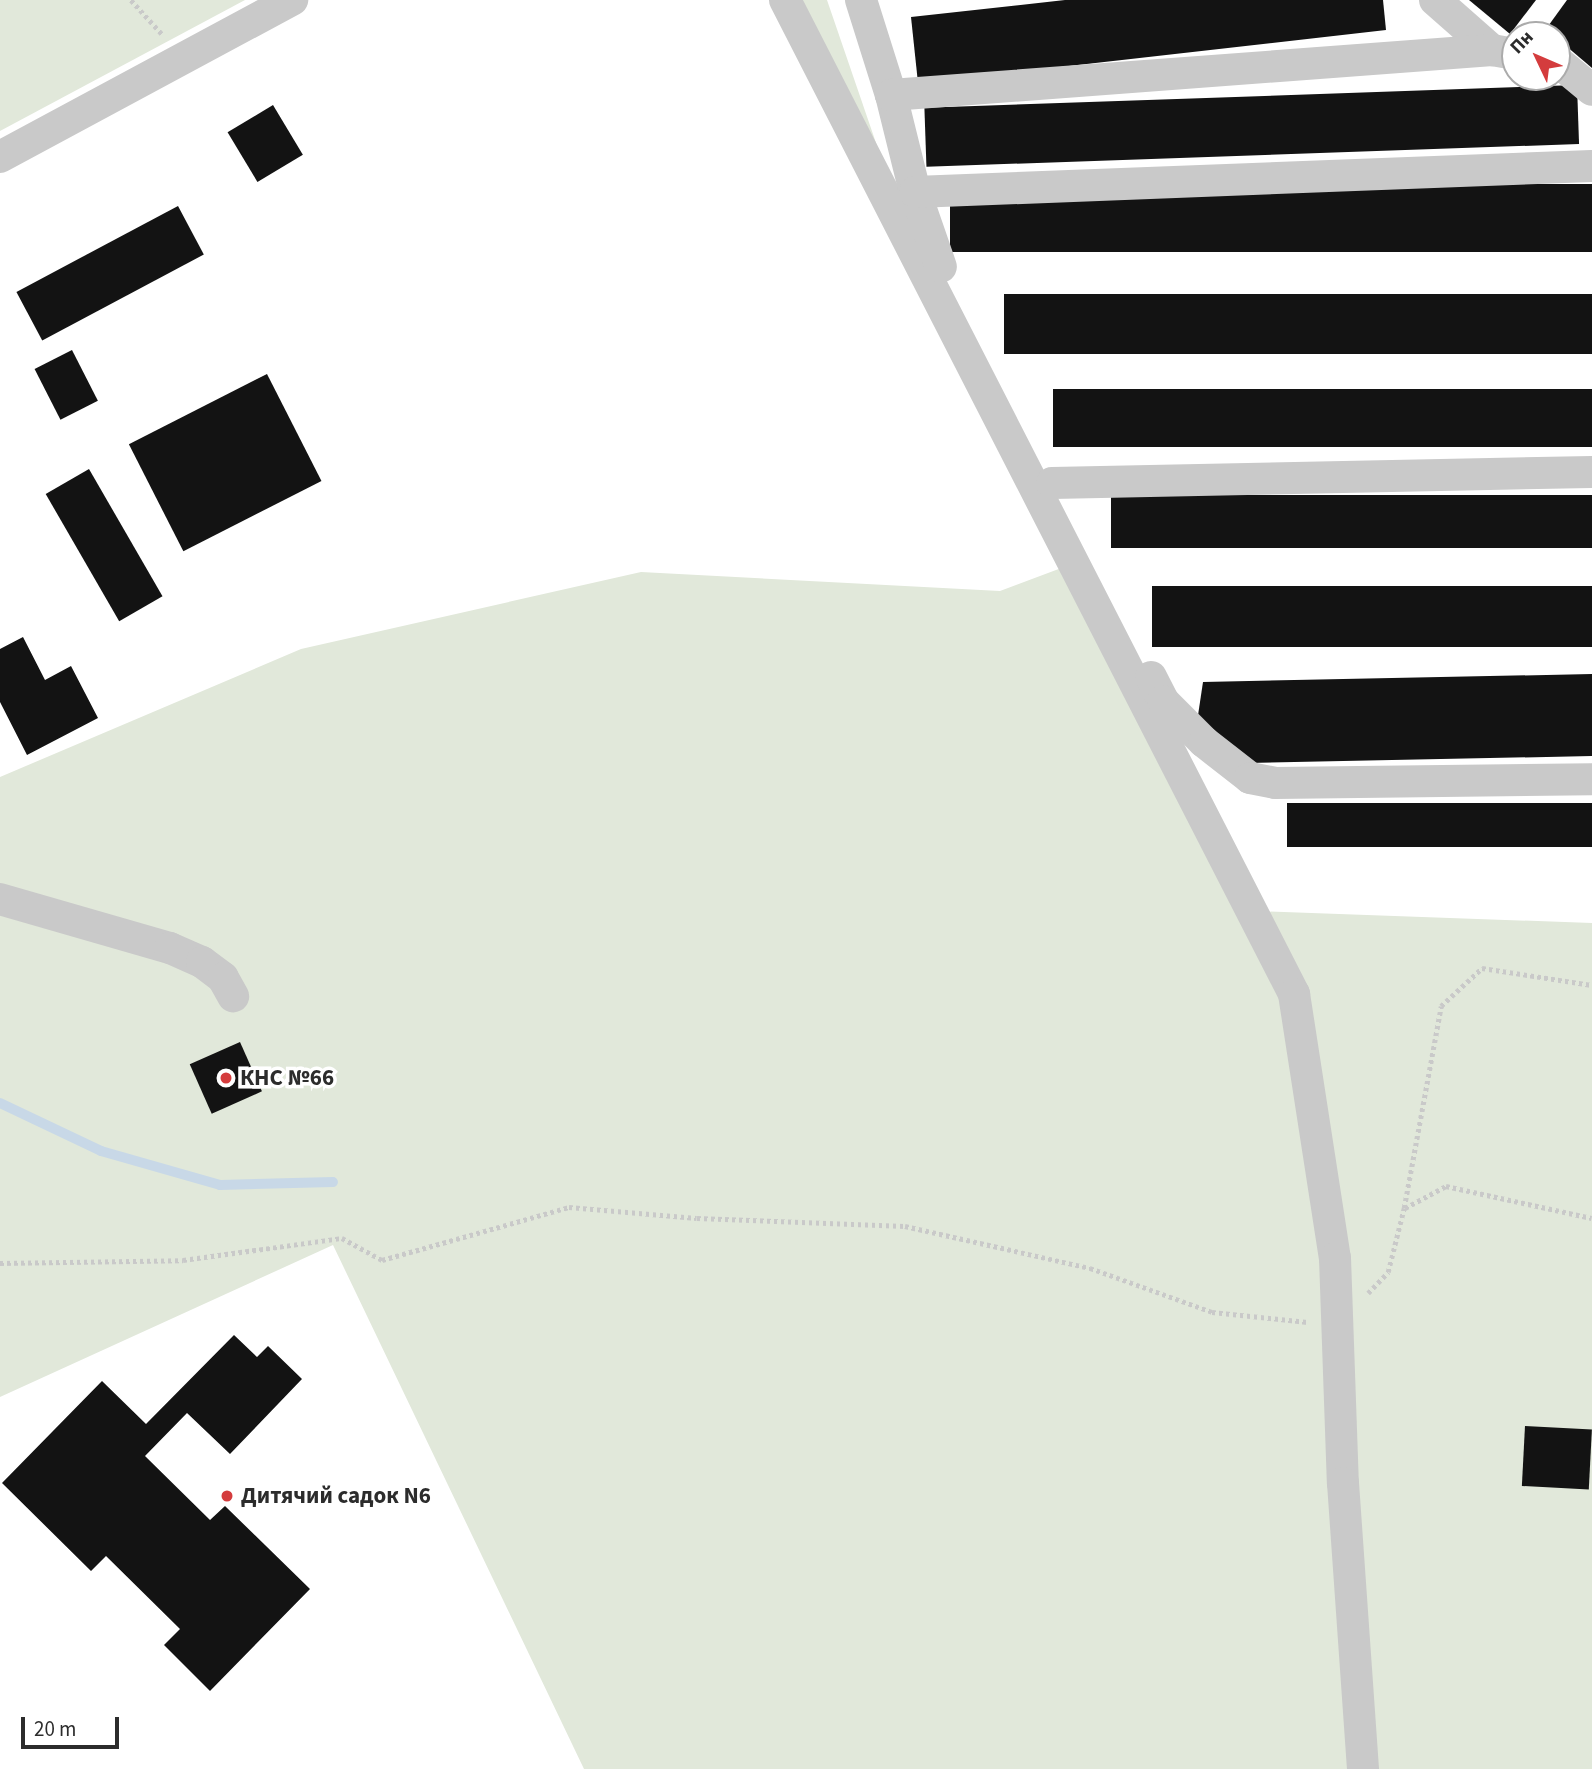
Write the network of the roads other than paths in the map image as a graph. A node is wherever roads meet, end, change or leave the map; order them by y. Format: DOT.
graph roads {
  1 [pos="292,0"];
  2 [pos="785,0"];
  3 [pos="861,0"];
  4 [pos="1435,0"];
  5 [pos="1501,50"];
  6 [pos="1501,52"];
  7 [pos="1571,73"];
  8 [pos="1592,90"];
  9 [pos="891,95"];
  10 [pos="0,157"];
  11 [pos="1592,166"];
  12 [pos="915,192"];
  13 [pos="1592,472"];
  14 [pos="1052,483"];
  15 [pos="1592,779"];
  16 [pos="0,900"];
  17 [pos="233,996"];
  18 [pos="1363,1769"];
  1 -- 10 [label="street"];
  2 -- 18 [label="street"];
  3 -- 9 [label="street"];
  4 -- 5 [label="street"];
  6 -- 9 [label="street"];
  7 -- 8 [label="street"];
  9 -- 12 [label="street"];
  11 -- 12 [label="street"];
  12 -- 14 [label="street"];
  13 -- 14 [label="street"];
  14 -- 15 [label="street"];
  16 -- 17 [label="street"];
}
